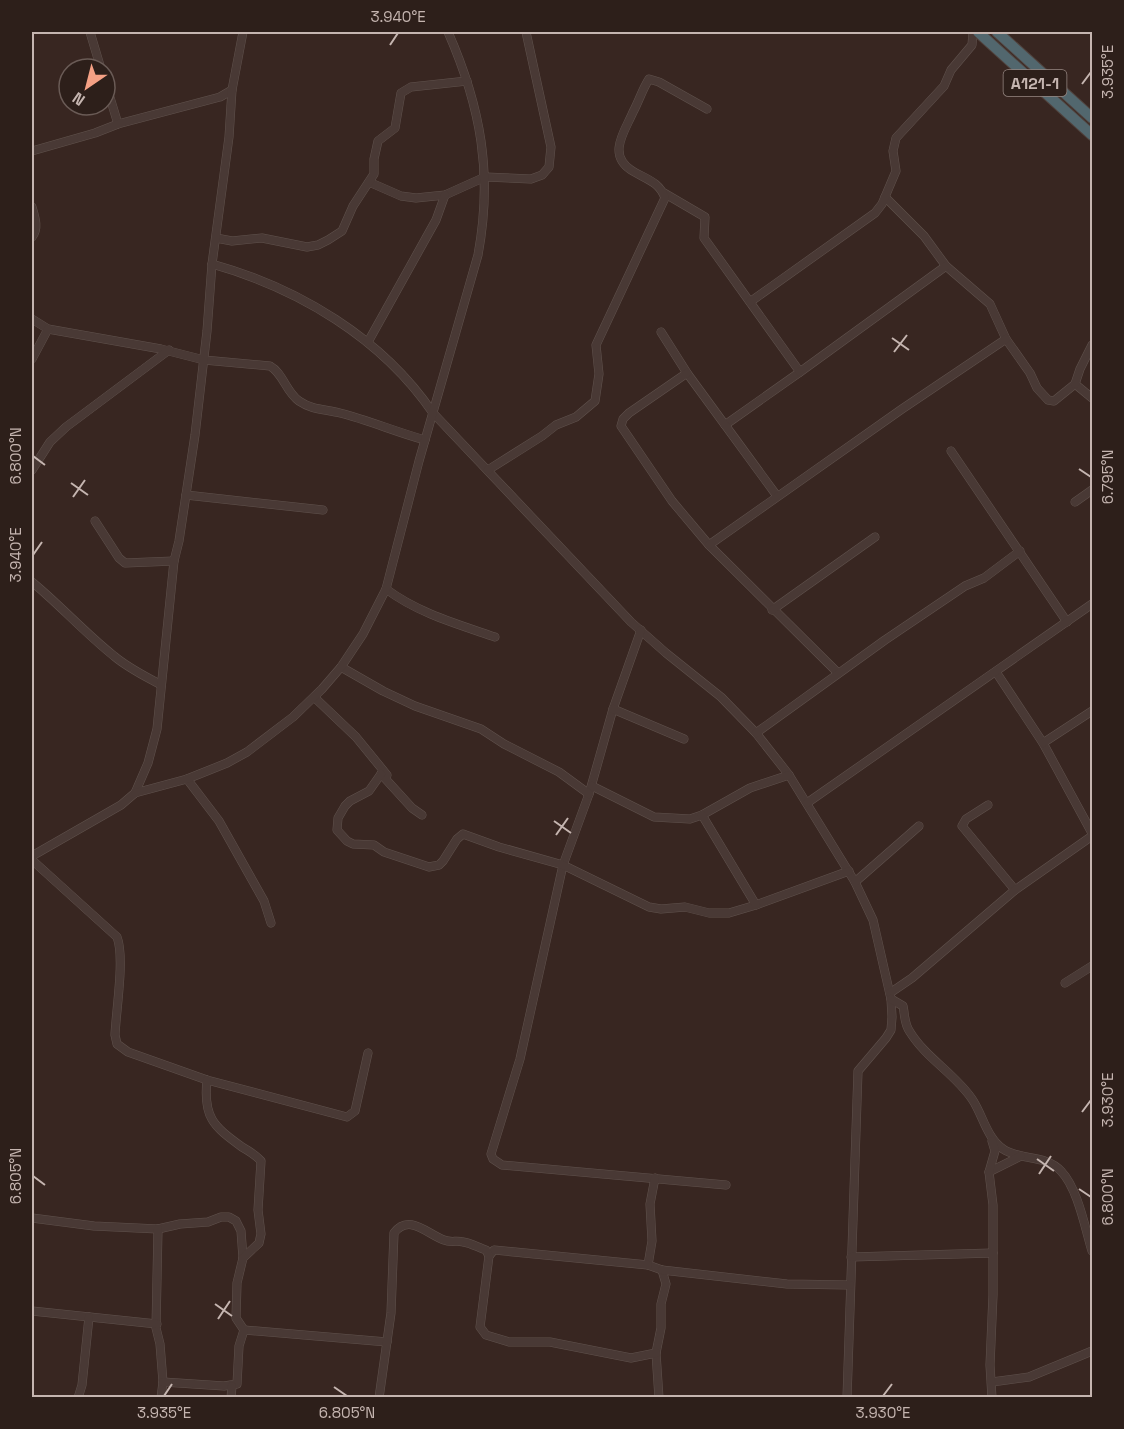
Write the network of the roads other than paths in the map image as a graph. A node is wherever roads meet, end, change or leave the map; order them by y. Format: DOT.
graph roads {
  1 [pos="90,32"];
  2 [pos="243,32"];
  3 [pos="448,32"];
  4 [pos="526,32"];
  5 [pos="973,32"];
  6 [pos="978,32"];
  7 [pos="997,32"];
  8 [pos="97,57"];
  9 [pos="468,81"];
  10 [pos="232,90"];
  11 [pos="707,109"];
  12 [pos="116,117"];
  13 [pos="1092,118"];
  14 [pos="118,124"];
  15 [pos="1092,135"];
  16 [pos="32,151"];
  17 [pos="485,177"];
  18 [pos="369,182"];
  19 [pos="663,193"];
  20 [pos="445,195"];
  21 [pos="885,197"];
  22 [pos="32,207"];
  23 [pos="32,237"];
  24 [pos="216,238"];
  25 [pos="212,264"];
  26 [pos="946,266"];
  27 [pos="750,302"];
  28 [pos="32,319"];
  29 [pos="48,329"];
  30 [pos="661,332"];
  31 [pos="1006,339"];
  32 [pos="368,342"];
  33 [pos="1092,345"];
  34 [pos="169,350"];
  35 [pos="32,358"];
  36 [pos="204,360"];
  37 [pos="800,372"];
  38 [pos="687,374"];
  39 [pos="1075,384"];
  40 [pos="1092,398"];
  41 [pos="433,413"];
  42 [pos="725,425"];
  43 [pos="425,440"];
  44 [pos="951,451"];
  45 [pos="32,470"];
  46 [pos="488,470"];
  47 [pos="1092,490"];
  48 [pos="186,495"];
  49 [pos="777,496"];
  50 [pos="1075,502"];
  51 [pos="323,510"];
  52 [pos="95,521"];
  53 [pos="875,537"];
  54 [pos="709,545"];
  55 [pos="1020,551"];
  56 [pos="174,561"];
  57 [pos="32,582"];
  58 [pos="386,589"];
  59 [pos="1092,604"];
  60 [pos="772,610"];
  61 [pos="1067,622"];
  62 [pos="641,630"];
  63 [pos="495,637"];
  64 [pos="341,667"];
  65 [pos="996,672"];
  66 [pos="838,673"];
  67 [pos="161,685"];
  68 [pos="314,697"];
  69 [pos="614,709"];
  70 [pos="1092,711"];
  71 [pos="756,733"];
  72 [pos="684,739"];
  73 [pos="1043,743"];
  74 [pos="381,774"];
  75 [pos="789,775"];
  76 [pos="187,779"];
  77 [pos="590,790"];
  78 [pos="135,793"];
  79 [pos="807,803"];
  80 [pos="988,805"];
  81 [pos="422,815"];
  82 [pos="702,815"];
  83 [pos="919,826"];
  84 [pos="1092,834"];
  85 [pos="32,855"];
  86 [pos="32,860"];
  87 [pos="563,865"];
  88 [pos="849,871"];
  89 [pos="855,882"];
  90 [pos="1015,890"];
  91 [pos="756,905"];
  92 [pos="271,923"];
  93 [pos="1092,966"];
  94 [pos="1065,983"];
  95 [pos="890,996"];
  96 [pos="368,1053"];
  97 [pos="207,1080"];
  98 [pos="991,1137"];
  99 [pos="1021,1156"];
  100 [pos="989,1172"];
  101 [pos="655,1178"];
  102 [pos="726,1185"];
  103 [pos="32,1218"];
  104 [pos="158,1229"];
  105 [pos="1092,1251"];
  106 [pos="993,1253"];
  107 [pos="489,1256"];
  108 [pos="851,1257"];
  109 [pos="243,1258"];
  110 [pos="648,1265"];
  111 [pos="662,1270"];
  112 [pos="850,1285"];
  113 [pos="32,1311"];
  114 [pos="88,1317"];
  115 [pos="157,1324"];
  116 [pos="244,1330"];
  117 [pos="387,1342"];
  118 [pos="1092,1351"];
  119 [pos="656,1353"];
  120 [pos="163,1382"];
  121 [pos="992,1382"];
  122 [pos="232,1386"];
  123 [pos="78,1398"];
  124 [pos="161,1398"];
  125 [pos="231,1398"];
  126 [pos="379,1398"];
  127 [pos="659,1398"];
  128 [pos="847,1398"];
  129 [pos="992,1398"];
  1 -- 8 [label="street"];
  2 -- 10 [label="street"];
  3 -- 9 [label="street"];
  4 -- 17 [label="street"];
  5 -- 21 [label="street"];
  6 -- 15 [label="highway, A121-1"];
  7 -- 13 [label="highway, A121-1"];
  9 -- 17 [label="street"];
  9 -- 18 [label="street"];
  10 -- 14 [label="street"];
  10 -- 24 [label="street"];
  11 -- 19 [label="street"];
  12 -- 14 [label="street"];
  14 -- 16 [label="street"];
  17 -- 20 [label="street"];
  17 -- 41 [label="street"];
  18 -- 20 [label="street"];
  18 -- 24 [label="street"];
  19 -- 27 [label="street"];
  19 -- 46 [label="street"];
  20 -- 32 [label="street"];
  21 -- 26 [label="street"];
  21 -- 27 [label="street"];
  22 -- 23 [label="street"];
  24 -- 25 [label="street"];
  25 -- 32 [label="street"];
  25 -- 36 [label="street"];
  26 -- 31 [label="street"];
  26 -- 37 [label="street"];
  27 -- 37 [label="street"];
  28 -- 29 [label="street"];
  29 -- 34 [label="street"];
  29 -- 35 [label="street"];
  30 -- 38 [label="street"];
  31 -- 39 [label="street"];
  31 -- 49 [label="street"];
  32 -- 41 [label="street"];
  33 -- 39 [label="street"];
  34 -- 36 [label="street"];
  34 -- 45 [label="street"];
  36 -- 43 [label="street"];
  36 -- 48 [label="street"];
  37 -- 42 [label="street"];
  38 -- 42 [label="street"];
  38 -- 54 [label="street"];
  39 -- 40 [label="street"];
  41 -- 43 [label="street"];
  41 -- 46 [label="street"];
  42 -- 49 [label="street"];
  43 -- 58 [label="street"];
  44 -- 55 [label="street"];
  46 -- 62 [label="street"];
  47 -- 50 [label="street"];
  48 -- 51 [label="street"];
  48 -- 56 [label="street"];
  49 -- 54 [label="street"];
  52 -- 56 [label="street"];
  53 -- 60 [label="street"];
  54 -- 60 [label="street"];
  55 -- 61 [label="street"];
  55 -- 66 [label="street"];
  56 -- 67 [label="street"];
  57 -- 67 [label="street"];
  58 -- 63 [label="street"];
  58 -- 64 [label="street"];
  59 -- 61 [label="street"];
  60 -- 66 [label="street"];
  61 -- 65 [label="street"];
  62 -- 69 [label="street"];
  62 -- 71 [label="street"];
  64 -- 68 [label="street"];
  64 -- 77 [label="street"];
  65 -- 73 [label="street"];
  65 -- 79 [label="street"];
  66 -- 71 [label="street"];
  67 -- 78 [label="street"];
  68 -- 74 [label="street"];
  68 -- 76 [label="street"];
  69 -- 72 [label="street"];
  69 -- 77 [label="street"];
  70 -- 73 [label="street"];
  71 -- 75 [label="street"];
  73 -- 84 [label="street"];
  74 -- 81 [label="street"];
  74 -- 87 [label="street"];
  75 -- 79 [label="street"];
  75 -- 82 [label="street"];
  76 -- 78 [label="street"];
  76 -- 92 [label="street"];
  77 -- 82 [label="street"];
  77 -- 87 [label="street"];
  78 -- 85 [label="street"];
  79 -- 88 [label="street"];
  80 -- 90 [label="street"];
  82 -- 91 [label="street"];
  83 -- 89 [label="street"];
  84 -- 90 [label="street"];
  86 -- 97 [label="street"];
  87 -- 91 [label="street"];
  87 -- 101 [label="street"];
  88 -- 89 [label="street"];
  88 -- 91 [label="street"];
  89 -- 95 [label="street"];
  90 -- 95 [label="street"];
  93 -- 94 [label="street"];
  95 -- 98 [label="street"];
  95 -- 108 [label="street"];
  96 -- 97 [label="street"];
  97 -- 109 [label="street"];
  98 -- 99 [label="street"];
  98 -- 100 [label="street"];
  99 -- 100 [label="street"];
  99 -- 105 [label="street"];
  100 -- 106 [label="street"];
  101 -- 102 [label="street"];
  101 -- 110 [label="street"];
  103 -- 104 [label="street"];
  104 -- 109 [label="street"];
  104 -- 115 [label="street"];
  106 -- 108 [label="street"];
  106 -- 121 [label="street"];
  107 -- 110 [label="street"];
  107 -- 117 [label="street"];
  107 -- 119 [label="street"];
  108 -- 112 [label="street"];
  109 -- 116 [label="street"];
  110 -- 111 [label="street"];
  111 -- 112 [label="street"];
  111 -- 119 [label="street"];
  112 -- 128 [label="street"];
  113 -- 114 [label="street"];
  114 -- 115 [label="street"];
  114 -- 123 [label="street"];
  115 -- 120 [label="street"];
  116 -- 117 [label="street"];
  116 -- 122 [label="street"];
  117 -- 126 [label="street"];
  118 -- 121 [label="street"];
  119 -- 127 [label="street"];
  120 -- 122 [label="street"];
  120 -- 124 [label="street"];
  121 -- 129 [label="street"];
  122 -- 125 [label="street"];
}
